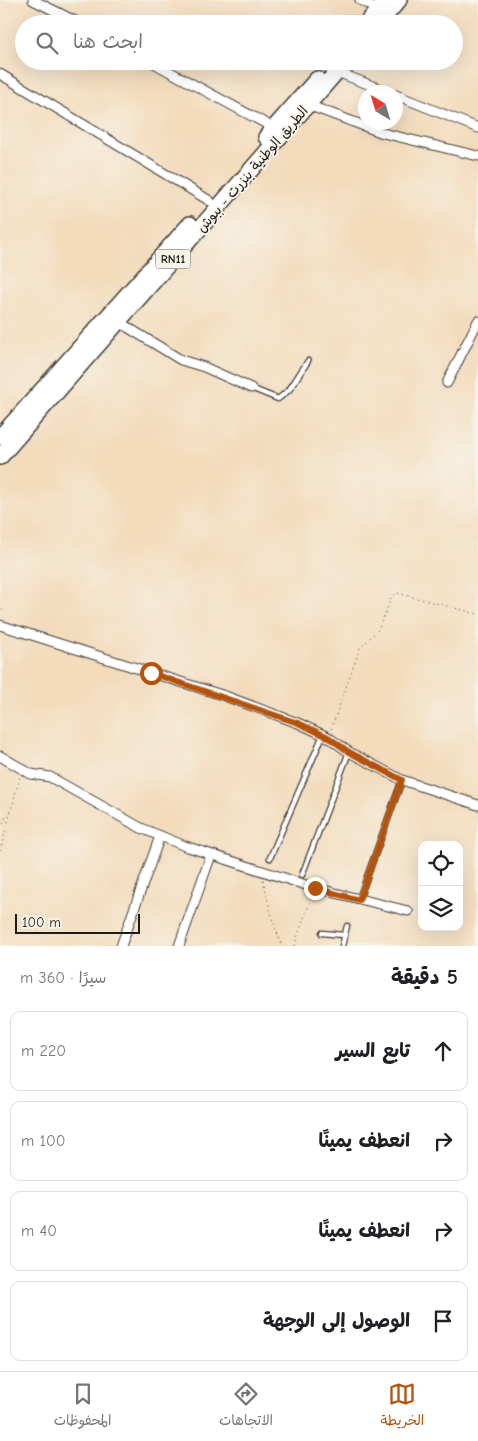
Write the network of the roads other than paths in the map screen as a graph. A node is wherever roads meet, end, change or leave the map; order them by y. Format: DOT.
graph roads {
  1 [pos="33,0"];
  2 [pos="360,0"];
  3 [pos="399,0"];
  4 [pos="381,11"];
  5 [pos="63,15"];
  6 [pos="167,70"];
  7 [pos="333,70"];
  8 [pos="334,70"];
  9 [pos="347,70"];
  10 [pos="0,74"];
  11 [pos="375,85"];
  12 [pos="403,98"];
  13 [pos="308,105"];
  14 [pos="274,128"];
  15 [pos="478,128"];
  16 [pos="478,156"];
  17 [pos="210,201"];
  18 [pos="478,321"];
  19 [pos="118,322"];
  20 [pos="308,361"];
  21 [pos="448,383"];
  22 [pos="251,388"];
  23 [pos="0,437"];
  24 [pos="0,457"];
  25 [pos="0,625"];
  26 [pos="326,736"];
  27 [pos="349,752"];
  28 [pos="0,756"];
  29 [pos="402,780"];
  30 [pos="478,806"];
  31 [pos="160,836"];
  32 [pos="211,855"];
  33 [pos="270,858"];
  34 [pos="302,874"];
  35 [pos="359,900"];
  36 [pos="408,911"];
  37 [pos="346,926"];
  38 [pos="322,933"];
  39 [pos="344,935"];
  40 [pos="120,946"];
  41 [pos="179,946"];
  42 [pos="342,946"];
  1 -- 5 [label="street"];
  2 -- 4 [label="street"];
  3 -- 4 [label="main road"];
  6 -- 14 [label="street"];
  7 -- 14 [label="main road, الطريق الوطنية بنزرت - ببوش / RN11"];
  8 -- 13 [label="main road, الطريق الوطنية بنزرت - ببوش / RN11"];
  9 -- 11 [label="street"];
  10 -- 17 [label="street"];
  12 -- 15 [label="street"];
  13 -- 16 [label="street"];
  13 -- 19 [label="main road, الطريق الوطنية بنزرت - ببوش / RN11"];
  14 -- 17 [label="main road, الطريق الوطنية بنزرت - ببوش / RN11"];
  17 -- 23 [label="main road, الطريق الوطنية بنزرت - ببوش / RN11"];
  18 -- 21 [label="street"];
  19 -- 22 [label="street"];
  19 -- 24 [label="main road, الطريق الوطنية بنزرت - ببوش / RN11"];
  20 -- 22 [label="lane"];
  25 -- 26 [label="street"];
  26 -- 27 [label="street"];
  26 -- 33 [label="lane"];
  27 -- 29 [label="street"];
  27 -- 34 [label="lane"];
  28 -- 31 [label="street"];
  29 -- 30 [label="street"];
  29 -- 35 [label="lane"];
  31 -- 32 [label="street"];
  31 -- 40 [label="street"];
  32 -- 35 [label="street"];
  32 -- 41 [label="street"];
  35 -- 36 [label="street"];
  37 -- 39 [label="lane"];
  38 -- 39 [label="lane"];
  39 -- 42 [label="lane"];
}
